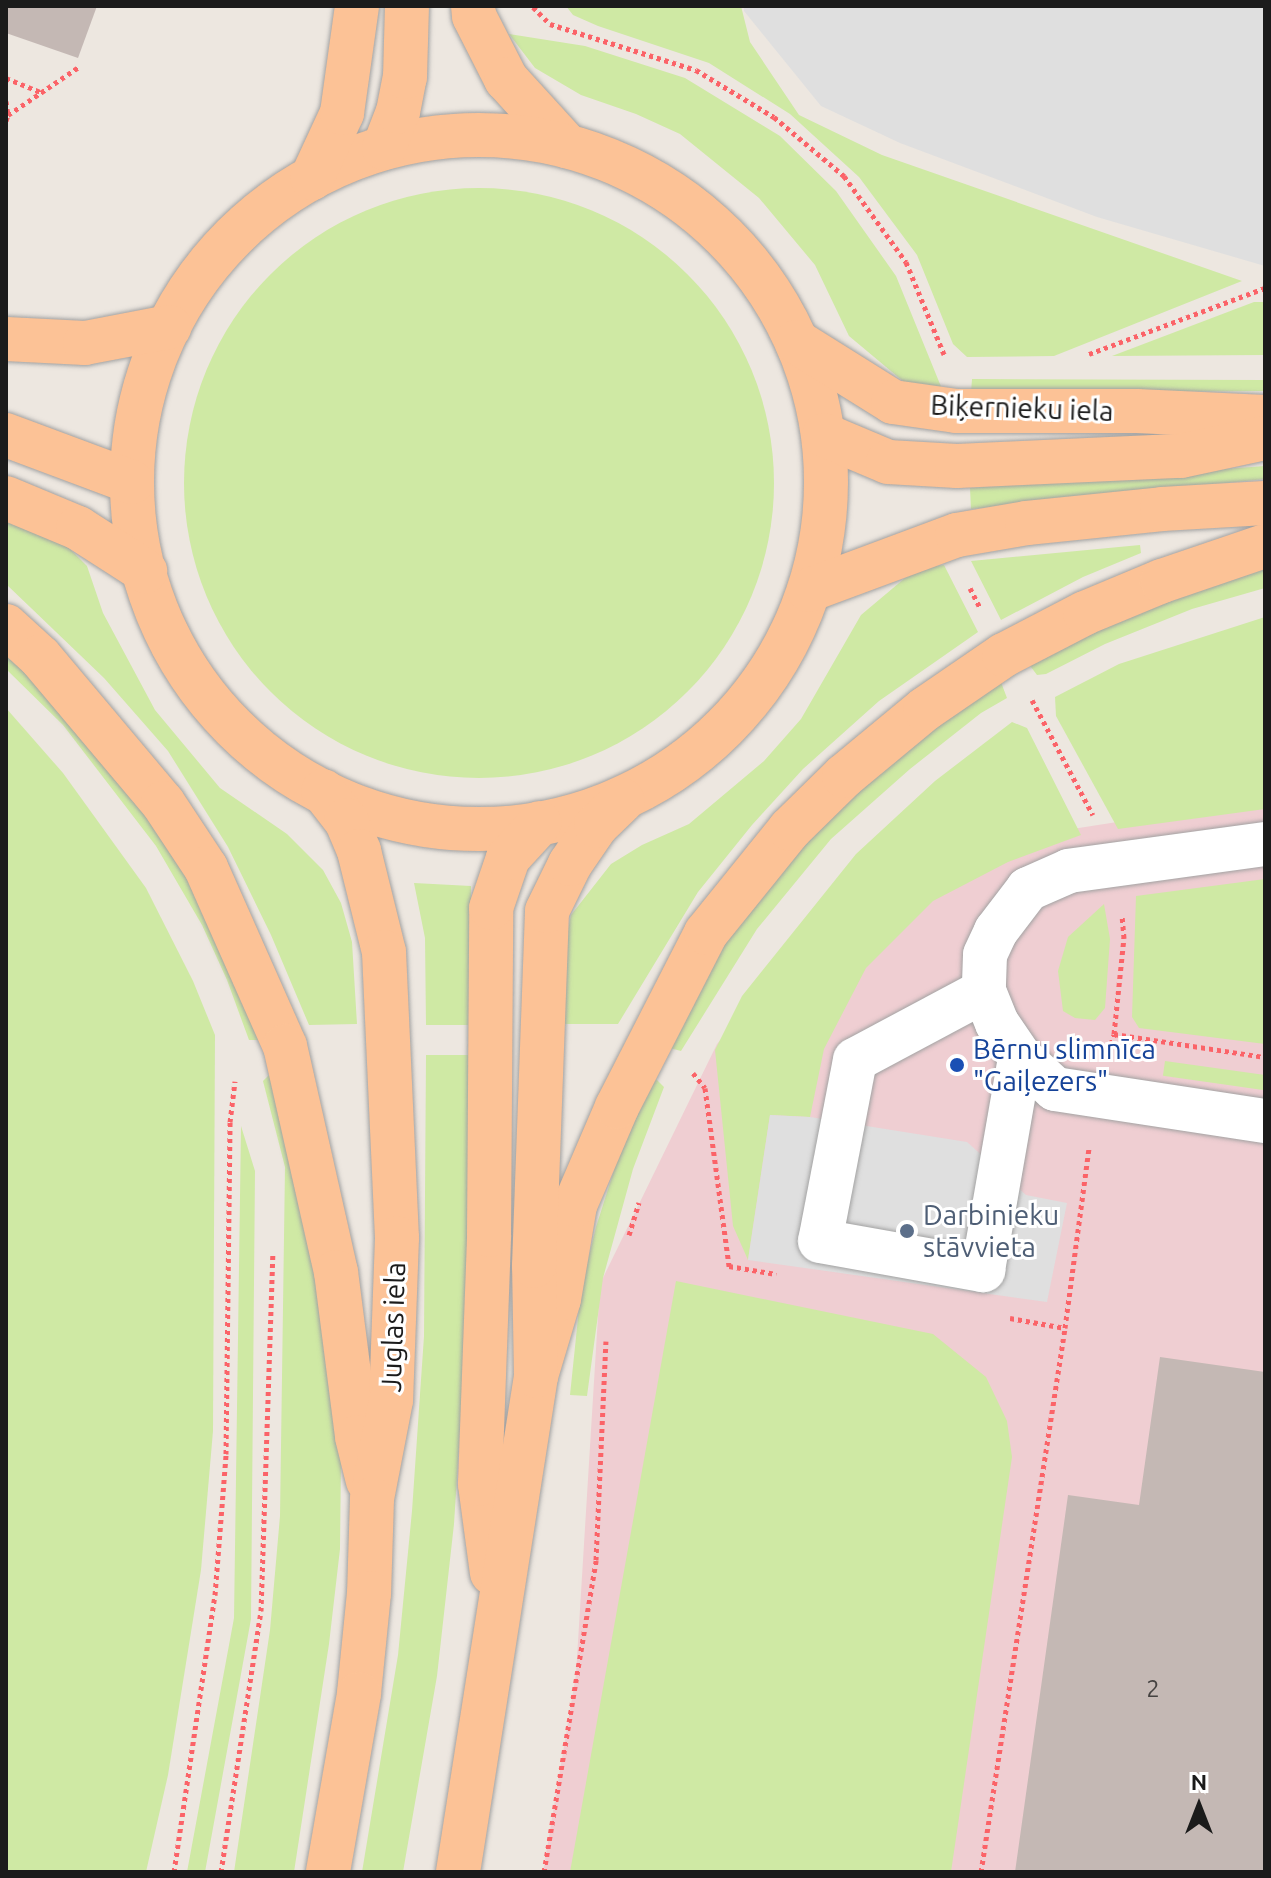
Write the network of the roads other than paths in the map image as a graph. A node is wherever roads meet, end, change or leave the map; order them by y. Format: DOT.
graph roads {
  1 [pos="357,6"];
  2 [pos="407,6"];
  3 [pos="473,6"];
  4 [pos="567,146"];
  5 [pos="384,148"];
  6 [pos="312,178"];
  7 [pos="169,327"];
  8 [pos="6,339"];
  9 [pos="797,342"];
  10 [pos="1265,417"];
  11 [pos="6,435"];
  12 [pos="824,435"];
  13 [pos="1265,438"];
  14 [pos="132,482"];
  15 [pos="6,498"];
  16 [pos="1265,503"];
  17 [pos="1265,546"];
  18 [pos="145,571"];
  19 [pos="809,590"];
  20 [pos="6,626"];
  21 [pos="323,791"];
  22 [pos="627,796"];
  23 [pos="540,823"];
  24 [pos="1265,844"];
  25 [pos="984,991"];
  26 [pos="1020,1057"];
  27 [pos="1265,1121"];
  28 [pos="536,1376"];
  29 [pos="372,1499"];
  30 [pos="497,1611"];
  31 [pos="328,1872"];
  32 [pos="458,1872"];
  1 -- 6 [label="main road"];
  2 -- 5 [label="main road"];
  3 -- 4 [label="main road"];
  4 -- 5 [label="main road"];
  4 -- 9 [label="main road"];
  5 -- 6 [label="main road"];
  6 -- 7 [label="main road"];
  7 -- 8 [label="main road"];
  7 -- 14 [label="main road"];
  9 -- 10 [label="main road, Biķernieku iela"];
  9 -- 12 [label="main road"];
  11 -- 14 [label="main road"];
  12 -- 13 [label="main road, Biķernieku iela"];
  12 -- 19 [label="main road"];
  14 -- 18 [label="main road"];
  15 -- 18 [label="main road"];
  16 -- 19 [label="main road"];
  17 -- 28 [label="main road"];
  18 -- 21 [label="main road"];
  19 -- 22 [label="main road"];
  20 -- 29 [label="main road"];
  21 -- 23 [label="main road"];
  21 -- 29 [label="main road, Juglas iela"];
  22 -- 23 [label="main road"];
  22 -- 28 [label="main road"];
  23 -- 30 [label="main road"];
  24 -- 25 [label="lane"];
  25 -- 26 [label="lane"];
  25 -- 26 [label="lane"];
  26 -- 27 [label="lane"];
  28 -- 30 [label="main road"];
  29 -- 31 [label="main road, Juglas iela"];
  30 -- 32 [label="main road"];
}
